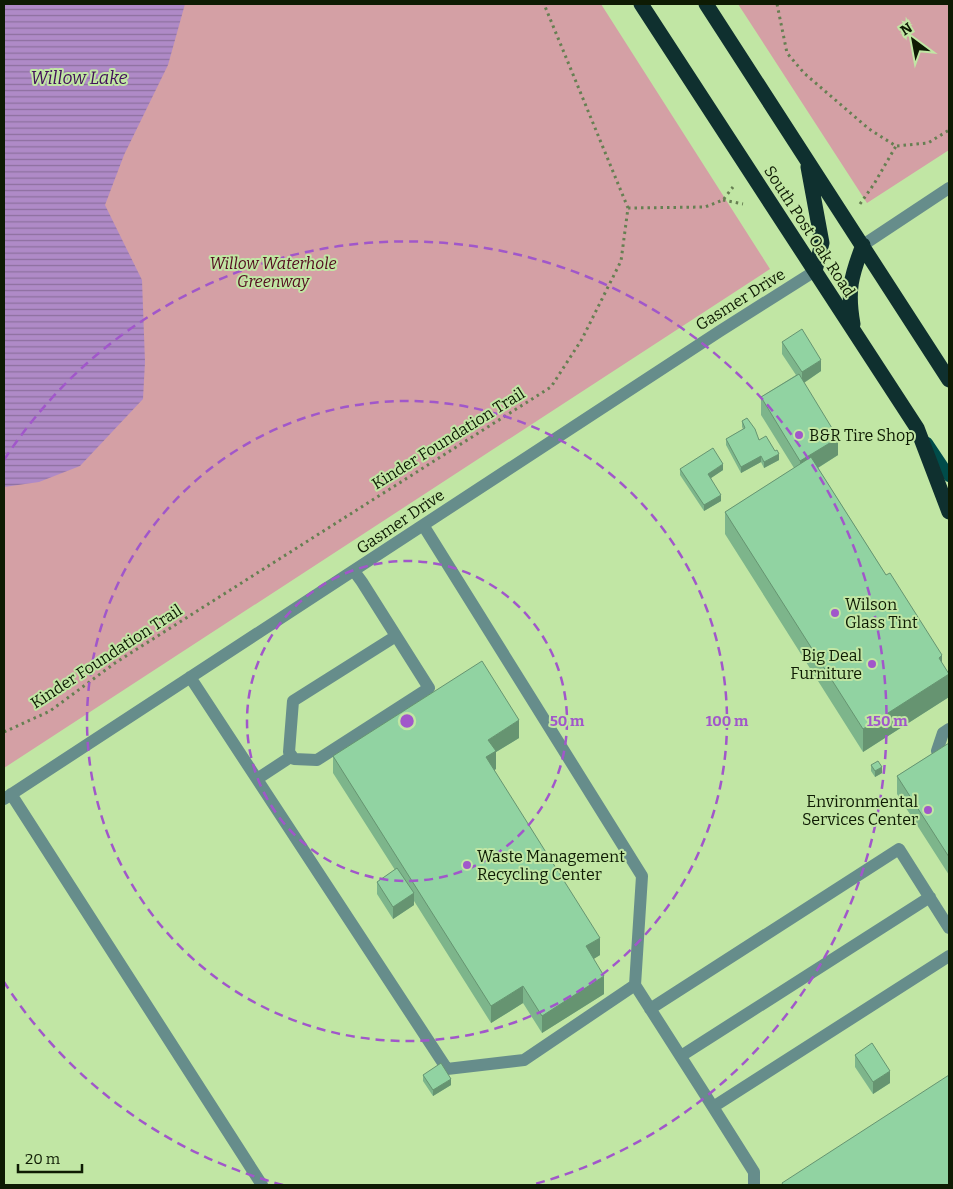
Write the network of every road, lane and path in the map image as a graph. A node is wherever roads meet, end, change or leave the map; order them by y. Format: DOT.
graph roads {
  1 [pos="544,4"];
  2 [pos="641,4"];
  3 [pos="706,4"];
  4 [pos="777,4"];
  5 [pos="949,130"];
  6 [pos="896,146"];
  7 [pos="806,159"];
  8 [pos="732,187"];
  9 [pos="949,188"];
  10 [pos="723,200"];
  11 [pos="743,204"];
  12 [pos="860,204"];
  13 [pos="628,208"];
  14 [pos="863,245"];
  15 [pos="815,271"];
  16 [pos="855,332"];
  17 [pos="949,380"];
  18 [pos="917,428"];
  19 [pos="949,476"];
  20 [pos="949,512"];
  21 [pos="422,525"];
  22 [pos="354,571"];
  23 [pos="396,636"];
  24 [pos="190,677"];
  25 [pos="949,729"];
  26 [pos="4,732"];
  27 [pos="292,756"];
  28 [pos="944,763"];
  29 [pos="257,779"];
  30 [pos="8,796"];
  31 [pos="930,898"];
  32 [pos="949,928"];
  33 [pos="949,956"];
  34 [pos="635,985"];
  35 [pos="650,1009"];
  36 [pos="681,1056"];
  37 [pos="713,1107"];
  38 [pos="262,1185"];
  39 [pos="754,1185"];
  1 -- 13 [label="path, Kinder Foundation Trail"];
  2 -- 15 [label="highway, South Post Oak Road"];
  3 -- 7 [label="highway"];
  4 -- 6 [label="path"];
  5 -- 6 [label="path"];
  6 -- 12 [label="path"];
  7 -- 14 [label="highway"];
  7 -- 15 [label="highway"];
  8 -- 10 [label="path"];
  9 -- 14 [label="street"];
  10 -- 11 [label="path"];
  10 -- 13 [label="path"];
  13 -- 26 [label="path, Kinder Foundation Trail"];
  14 -- 16 [label="highway"];
  14 -- 17 [label="highway"];
  15 -- 16 [label="highway, South Post Oak Road"];
  15 -- 21 [label="street, Gasmer Drive"];
  16 -- 18 [label="highway, South Post Oak Road"];
  18 -- 19 [label="main road, South Post Oak Road"];
  18 -- 20 [label="highway"];
  21 -- 22 [label="street, Gasmer Drive"];
  21 -- 34 [label="street"];
  22 -- 23 [label="street"];
  22 -- 24 [label="street, Gasmer Drive"];
  23 -- 27 [label="street"];
  23 -- 27 [label="street"];
  24 -- 29 [label="street"];
  24 -- 30 [label="street, Gasmer Drive"];
  25 -- 28 [label="street"];
  27 -- 29 [label="street"];
  29 -- 34 [label="street"];
  30 -- 38 [label="street"];
  31 -- 32 [label="street"];
  31 -- 35 [label="street"];
  31 -- 36 [label="street"];
  33 -- 37 [label="street"];
  34 -- 35 [label="street"];
  35 -- 36 [label="street"];
  36 -- 37 [label="street"];
  37 -- 39 [label="street"];
}
